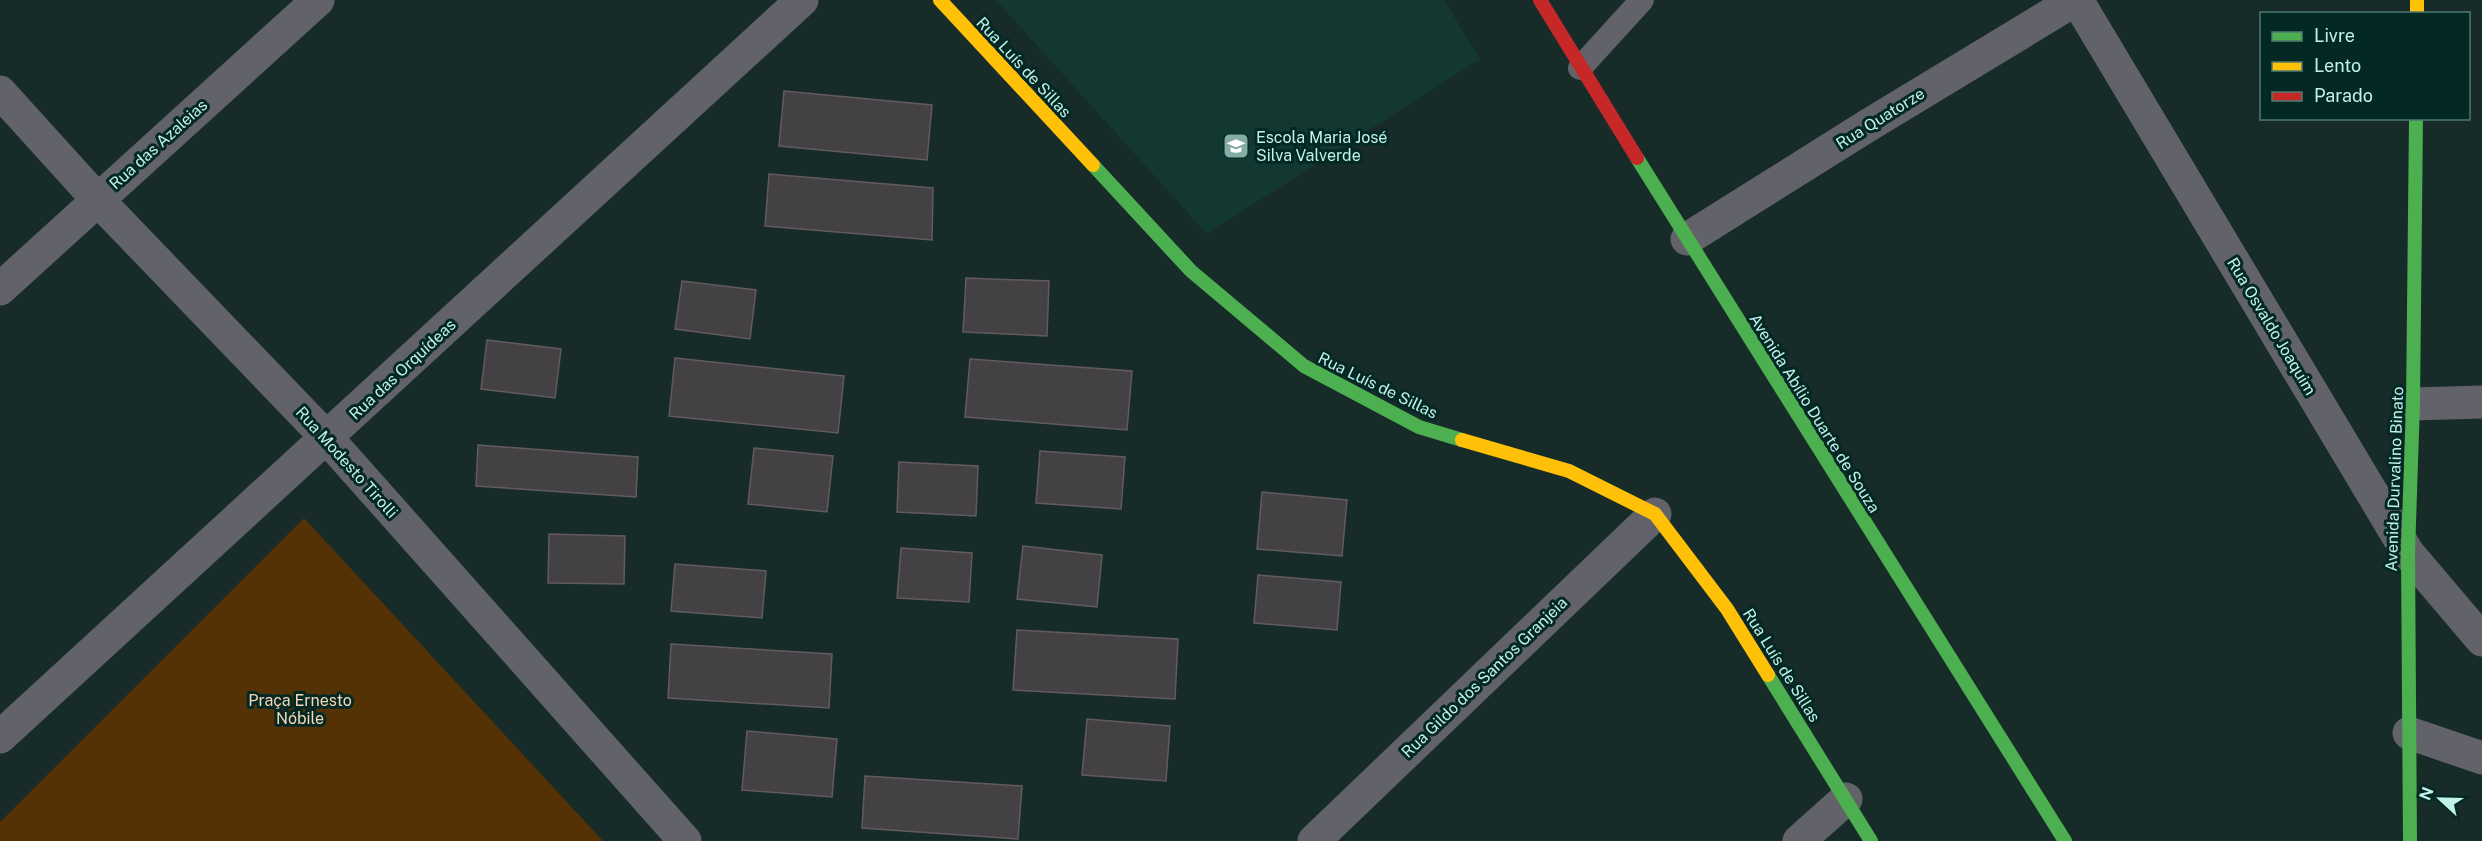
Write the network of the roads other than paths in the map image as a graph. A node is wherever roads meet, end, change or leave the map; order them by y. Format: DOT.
graph roads {
  1 [pos="318,0"];
  2 [pos="802,0"];
  3 [pos="940,0"];
  4 [pos="1540,0"];
  5 [pos="2076,0"];
  6 [pos="1632,4"];
  7 [pos="1580,68"];
  8 [pos="0,92"];
  9 [pos="2416,120"];
  10 [pos="97,199"];
  11 [pos="1687,239"];
  12 [pos="0,289"];
  13 [pos="2482,402"];
  14 [pos="2414,404"];
  15 [pos="327,438"];
  16 [pos="1655,514"];
  17 [pos="2408,553"];
  18 [pos="2482,640"];
  19 [pos="2409,733"];
  20 [pos="0,737"];
  21 [pos="2482,758"];
  22 [pos="1846,799"];
  23 [pos="685,841"];
  24 [pos="1314,841"];
  25 [pos="1799,841"];
  26 [pos="1871,841"];
  27 [pos="2065,841"];
  28 [pos="2410,841"];
  1 -- 10 [label="street, Rua das Azaleias"];
  2 -- 15 [label="street, Rua das Orquídeas"];
  3 -- 16 [label="main road, Rua Luís de Sillas"];
  4 -- 7 [label="main road, Avenida Abílio Duarte de Souza"];
  5 -- 11 [label="street, Rua Quatorze"];
  5 -- 17 [label="street, Rua Osvaldo Joaquim"];
  6 -- 7 [label="lane"];
  7 -- 11 [label="main road, Avenida Abílio Duarte de Souza"];
  8 -- 10 [label="street, Rua Modesto Tirolli"];
  9 -- 14 [label="main road, Avenida Durvalino Binato"];
  10 -- 12 [label="street, Rua das Azaleias"];
  10 -- 15 [label="street, Rua Modesto Tirolli"];
  11 -- 27 [label="main road, Avenida Abílio Duarte de Souza"];
  13 -- 14 [label="street"];
  14 -- 17 [label="main road, Avenida Durvalino Binato"];
  15 -- 20 [label="street, Rua das Orquídeas"];
  15 -- 23 [label="street, Rua Modesto Tirolli"];
  16 -- 22 [label="main road, Rua Luís de Sillas"];
  16 -- 24 [label="street, Rua Gildo dos Santos Granjeia"];
  17 -- 18 [label="street, Rua Osvaldo Joaquim"];
  17 -- 19 [label="main road, Avenida Durvalino Binato"];
  19 -- 21 [label="street"];
  19 -- 28 [label="main road, Avenida Durvalino Binato"];
  22 -- 25 [label="street"];
  22 -- 26 [label="main road, Rua Luís de Sillas"];
}
